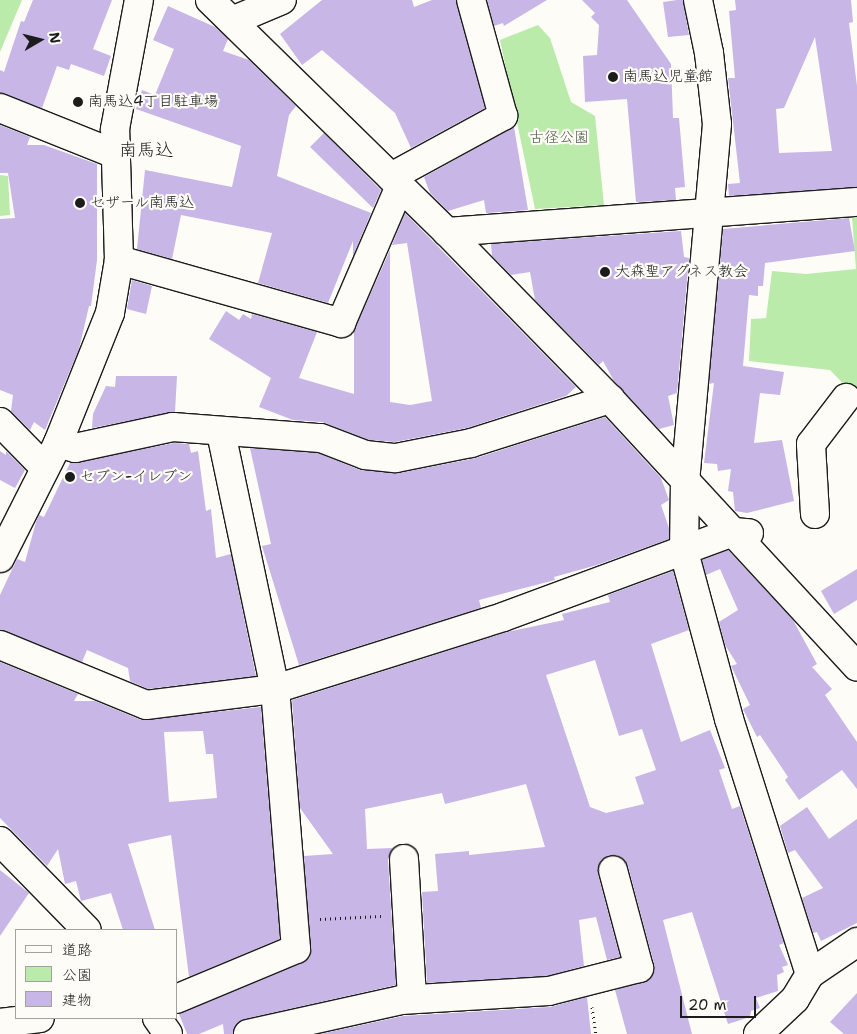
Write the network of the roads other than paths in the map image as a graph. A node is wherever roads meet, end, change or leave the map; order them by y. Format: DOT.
graph roads {
  1 [pos="139,0"];
  2 [pos="210,0"];
  3 [pos="282,0"];
  4 [pos="471,0"];
  5 [pos="698,0"];
  6 [pos="232,21"];
  7 [pos="0,108"];
  8 [pos="114,154"];
  9 [pos="395,181"];
  10 [pos="857,202"];
  11 [pos="707,216"];
  12 [pos="447,232"];
  13 [pos="119,260"];
  14 [pos="846,398"];
  15 [pos="610,399"];
  16 [pos="0,422"];
  17 [pos="221,432"];
  18 [pos="58,443"];
  19 [pos="45,468"];
  20 [pos="685,480"];
  21 [pos="815,514"];
  22 [pos="746,533"];
  23 [pos="684,552"];
  24 [pos="0,558"];
  25 [pos="0,645"];
  26 [pos="857,667"];
  27 [pos="275,689"];
  28 [pos="0,841"];
  29 [pos="404,859"];
  30 [pos="613,870"];
  31 [pos="86,929"];
  32 [pos="857,942"];
  33 [pos="810,974"];
  34 [pos="178,998"];
  35 [pos="412,999"];
  36 [pos="32,1019"];
  37 [pos="158,1019"];
  38 [pos="0,1023"];
  39 [pos="168,1034"];
  40 [pos="248,1034"];
  41 [pos="758,1034"];
  1 -- 8 [label="street"];
  2 -- 6 [label="street"];
  3 -- 6 [label="street"];
  4 -- 9 [label="street"];
  5 -- 11 [label="street"];
  6 -- 9 [label="street"];
  7 -- 8 [label="street"];
  8 -- 13 [label="street"];
  9 -- 12 [label="street"];
  9 -- 13 [label="street"];
  10 -- 11 [label="street"];
  11 -- 12 [label="street"];
  11 -- 20 [label="street"];
  12 -- 15 [label="street"];
  13 -- 18 [label="street"];
  14 -- 21 [label="street"];
  15 -- 17 [label="street"];
  15 -- 20 [label="street"];
  16 -- 19 [label="street"];
  17 -- 18 [label="street"];
  17 -- 27 [label="street"];
  18 -- 19 [label="street"];
  19 -- 24 [label="street"];
  20 -- 22 [label="street"];
  20 -- 23 [label="street"];
  22 -- 23 [label="street"];
  22 -- 26 [label="street"];
  23 -- 27 [label="street"];
  23 -- 33 [label="street"];
  25 -- 27 [label="street"];
  27 -- 34 [label="street"];
  28 -- 31 [label="street"];
  29 -- 35 [label="street"];
  30 -- 35 [label="street"];
  32 -- 33 [label="street"];
  33 -- 41 [label="street"];
  35 -- 40 [label="street"];
  36 -- 38 [label="street"];
  37 -- 39 [label="street"];
}
